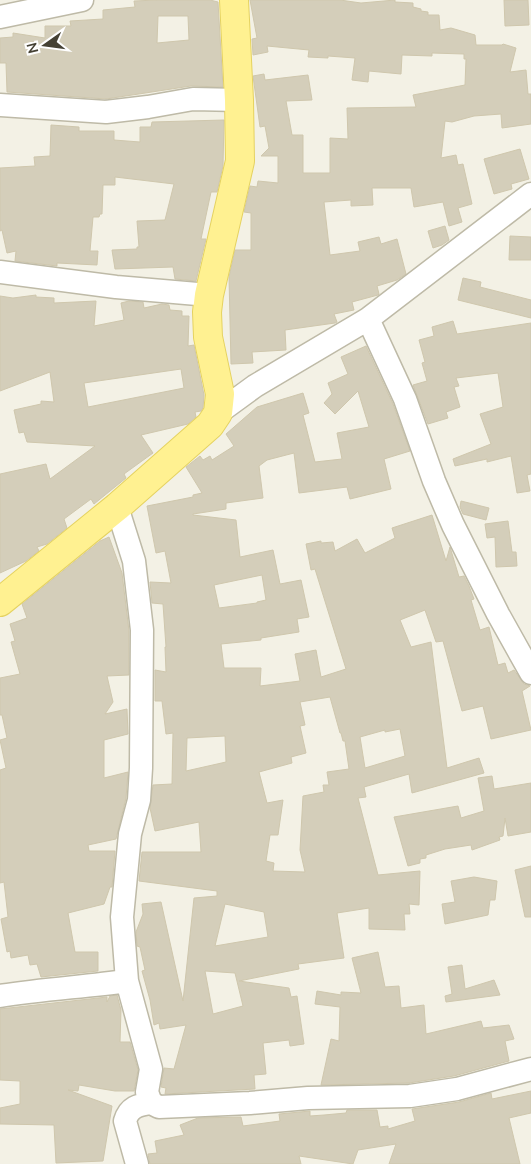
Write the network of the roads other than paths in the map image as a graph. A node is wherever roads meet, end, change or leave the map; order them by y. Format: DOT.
graph roads {
  1 [pos="82,0"];
  2 [pos="234,0"];
  3 [pos="0,17"];
  4 [pos="239,100"];
  5 [pos="0,105"];
  6 [pos="531,194"];
  7 [pos="0,272"];
  8 [pos="209,295"];
  9 [pos="368,319"];
  10 [pos="218,413"];
  11 [pos="117,507"];
  12 [pos="0,602"];
  13 [pos="531,673"];
  14 [pos="126,981"];
  15 [pos="0,996"];
  16 [pos="531,1069"];
  17 [pos="150,1104"];
  18 [pos="136,1164"];
  1 -- 3 [label="street"];
  2 -- 4 [label="main road"];
  4 -- 5 [label="street"];
  4 -- 8 [label="main road"];
  6 -- 9 [label="street"];
  7 -- 8 [label="street"];
  8 -- 10 [label="main road"];
  9 -- 10 [label="street"];
  9 -- 13 [label="street"];
  10 -- 11 [label="main road"];
  11 -- 12 [label="main road"];
  11 -- 14 [label="street"];
  14 -- 15 [label="street"];
  14 -- 17 [label="street"];
  16 -- 17 [label="street"];
  17 -- 18 [label="street"];
}
